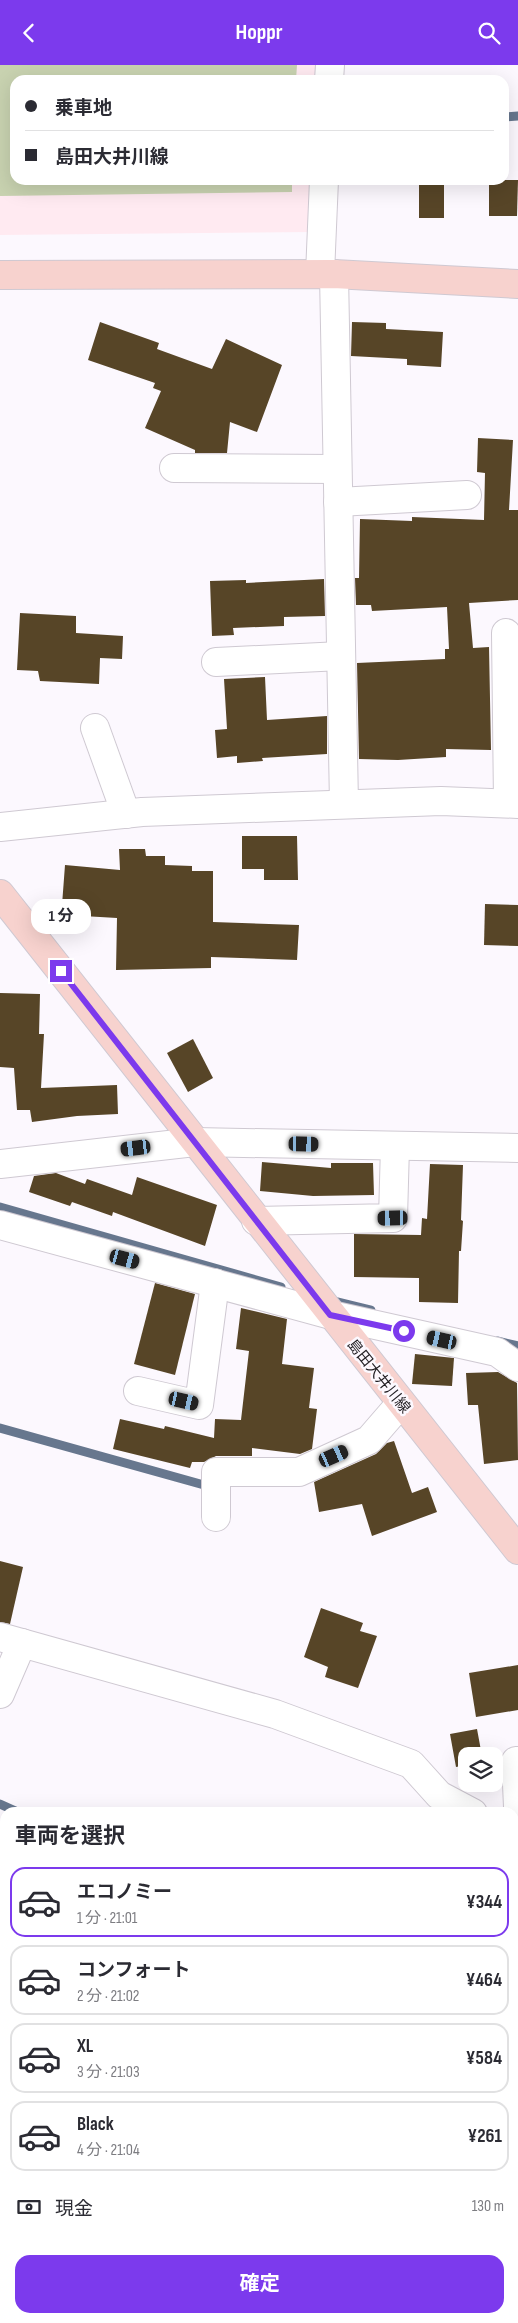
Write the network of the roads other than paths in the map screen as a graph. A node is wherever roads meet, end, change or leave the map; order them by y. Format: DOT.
graph roads {
  1 [pos="324,185"];
  2 [pos="327,274"];
  3 [pos="0,275"];
  4 [pos="518,285"];
  5 [pos="174,468"];
  6 [pos="337,469"];
  7 [pos="467,495"];
  8 [pos="338,502"];
  9 [pos="506,633"];
  10 [pos="341,656"];
  11 [pos="216,662"];
  12 [pos="95,729"];
  13 [pos="344,804"];
  14 [pos="513,804"];
  15 [pos="126,814"];
  16 [pos="0,827"];
  17 [pos="0,894"];
  18 [pos="195,1142"];
  19 [pos="396,1146"];
  20 [pos="518,1148"];
  21 [pos="0,1164"];
  22 [pos="256,1221"];
  23 [pos="0,1225"];
  24 [pos="215,1283"];
  25 [pos="330,1315"];
  26 [pos="518,1367"];
  27 [pos="138,1391"];
  28 [pos="401,1403"];
  29 [pos="216,1517"];
  30 [pos="518,1550"];
  31 [pos="11,1640"];
  32 [pos="0,1694"];
  33 [pos="516,1761"];
  34 [pos="461,1807"];
  35 [pos="518,1807"];
  1 -- 2 [label="street"];
  2 -- 3 [label="main road"];
  2 -- 4 [label="main road"];
  2 -- 6 [label="street"];
  5 -- 6 [label="street"];
  6 -- 8 [label="street"];
  7 -- 8 [label="street"];
  8 -- 10 [label="street"];
  9 -- 14 [label="street"];
  10 -- 11 [label="street"];
  10 -- 13 [label="street"];
  12 -- 15 [label="street"];
  13 -- 14 [label="street"];
  13 -- 15 [label="street"];
  15 -- 16 [label="street"];
  17 -- 18 [label="main road, 島田大井川線"];
  18 -- 19 [label="street"];
  18 -- 21 [label="street"];
  18 -- 22 [label="main road, 島田大井川線"];
  19 -- 20 [label="street"];
  19 -- 22 [label="street"];
  22 -- 25 [label="main road, 島田大井川線"];
  23 -- 24 [label="street"];
  24 -- 25 [label="street"];
  24 -- 27 [label="street"];
  25 -- 26 [label="street"];
  25 -- 28 [label="main road, 島田大井川線"];
  28 -- 29 [label="street"];
  28 -- 30 [label="main road, 島田大井川線"];
  31 -- 32 [label="street"];
  31 -- 34 [label="street"];
  33 -- 35 [label="street"];
}
